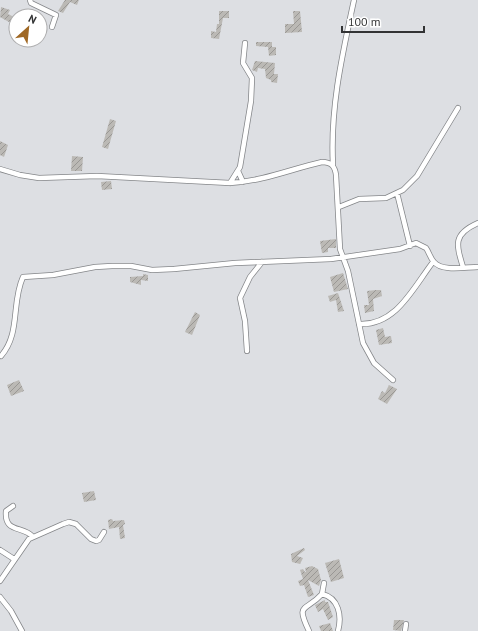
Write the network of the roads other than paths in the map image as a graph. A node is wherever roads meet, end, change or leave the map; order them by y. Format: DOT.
graph roads {
  1 [pos="30,0"];
  2 [pos="354,0"];
  3 [pos="52,27"];
  4 [pos="245,43"];
  5 [pos="458,108"];
  6 [pos="333,165"];
  7 [pos="0,168"];
  8 [pos="238,172"];
  9 [pos="243,182"];
  10 [pos="230,183"];
  11 [pos="398,193"];
  12 [pos="339,207"];
  13 [pos="478,223"];
  14 [pos="410,246"];
  15 [pos="343,258"];
  16 [pos="262,262"];
  17 [pos="433,262"];
  18 [pos="478,267"];
  19 [pos="463,268"];
  20 [pos="359,324"];
  21 [pos="247,351"];
  22 [pos="1,356"];
  23 [pos="393,380"];
  24 [pos="13,506"];
  25 [pos="104,532"];
  26 [pos="33,537"];
  27 [pos="0,550"];
  28 [pos="14,559"];
  29 [pos="0,581"];
  30 [pos="324,583"];
  31 [pos="322,594"];
  32 [pos="0,597"];
  33 [pos="406,624"];
  34 [pos="22,631"];
  35 [pos="310,631"];
  36 [pos="338,631"];
  37 [pos="405,631"];
  1 -- 3 [label="street"];
  2 -- 6 [label="street"];
  4 -- 8 [label="street"];
  5 -- 11 [label="street"];
  6 -- 9 [label="street"];
  6 -- 12 [label="street"];
  7 -- 10 [label="street"];
  8 -- 9 [label="street"];
  8 -- 10 [label="street"];
  9 -- 10 [label="street"];
  11 -- 12 [label="street"];
  11 -- 14 [label="street"];
  12 -- 15 [label="street"];
  13 -- 19 [label="street"];
  14 -- 15 [label="street"];
  14 -- 17 [label="street"];
  15 -- 16 [label="street"];
  15 -- 20 [label="street"];
  16 -- 21 [label="street"];
  16 -- 22 [label="street"];
  17 -- 19 [label="street"];
  17 -- 20 [label="street"];
  18 -- 19 [label="street"];
  20 -- 23 [label="street"];
  24 -- 26 [label="street"];
  25 -- 26 [label="street"];
  26 -- 28 [label="street"];
  27 -- 28 [label="street"];
  28 -- 29 [label="street"];
  30 -- 31 [label="street"];
  31 -- 35 [label="street"];
  31 -- 36 [label="street"];
  32 -- 34 [label="street"];
  33 -- 37 [label="street"];
}
